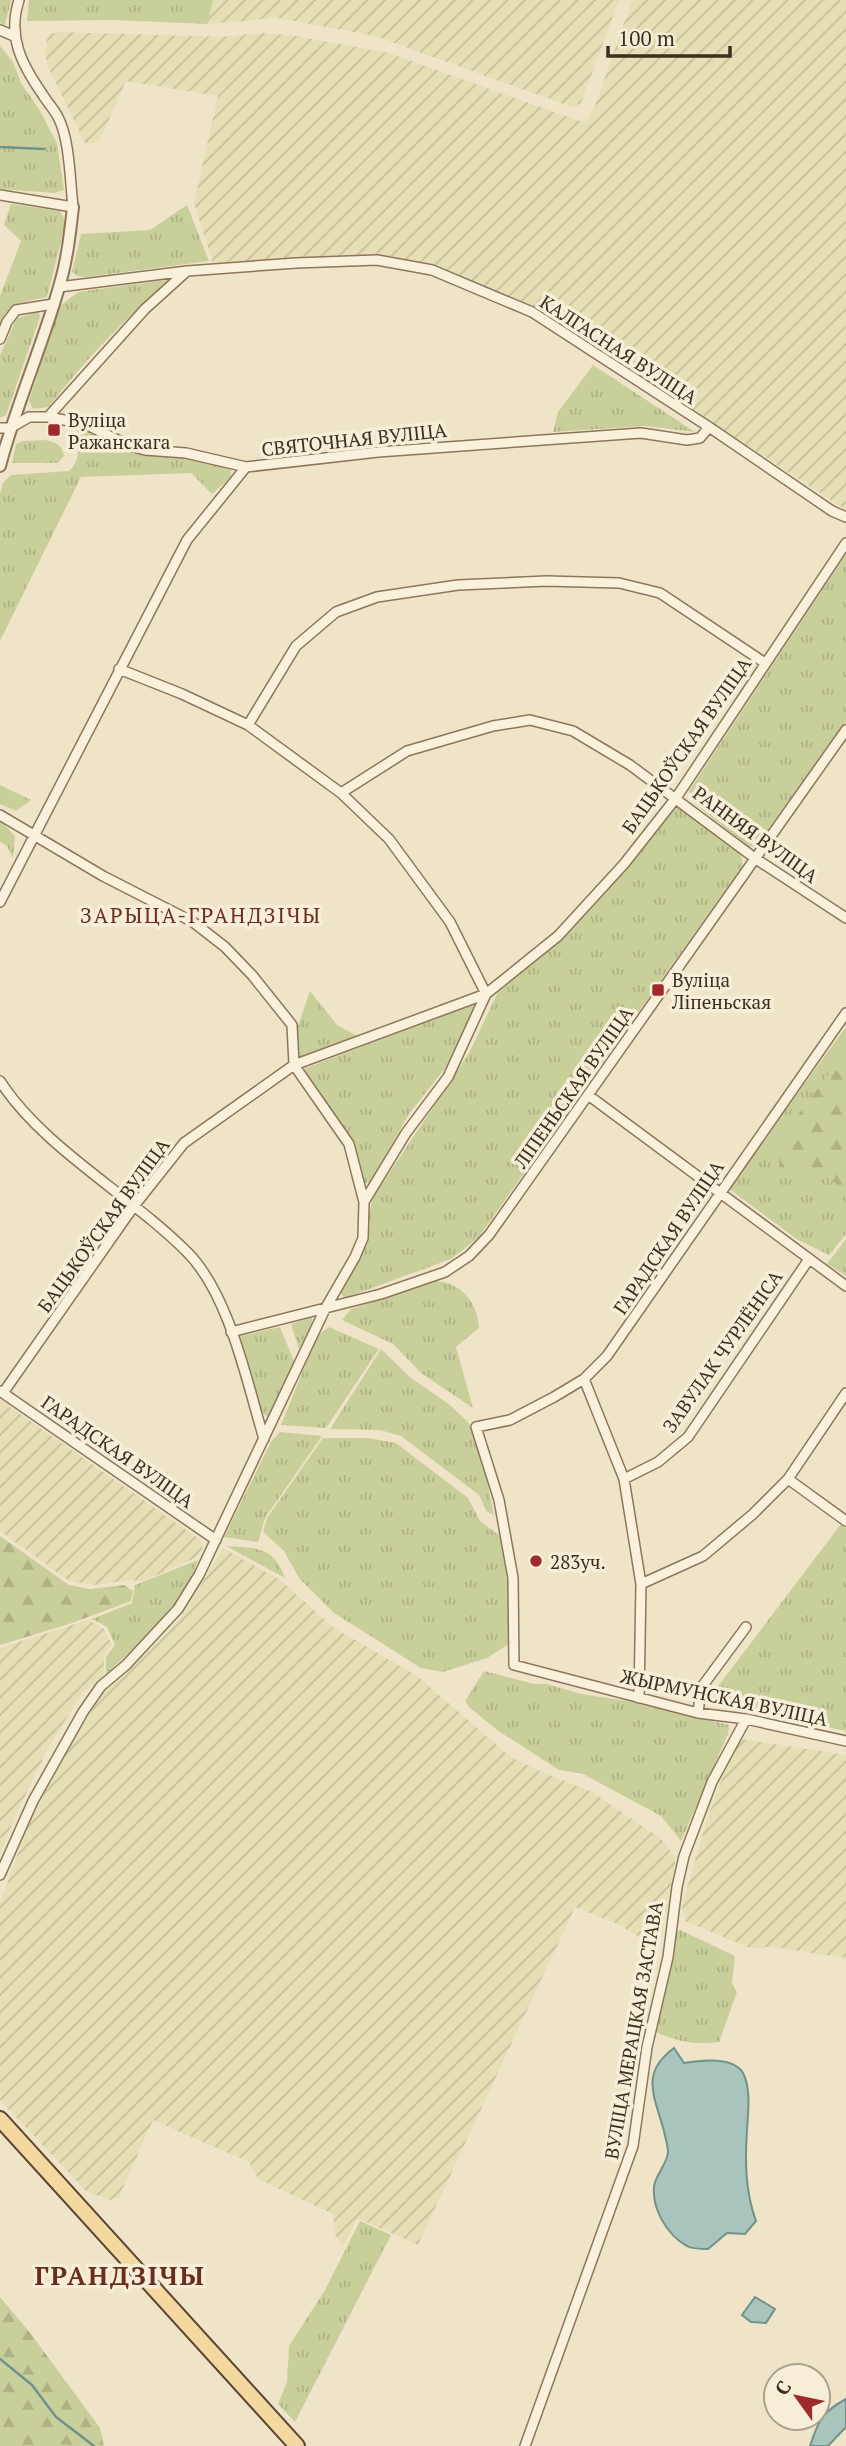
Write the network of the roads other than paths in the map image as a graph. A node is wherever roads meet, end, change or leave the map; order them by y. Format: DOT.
graph roads {
  1 [pos="19,0"];
  2 [pos="0,30"];
  3 [pos="14,36"];
  4 [pos="0,195"];
  5 [pos="73,207"];
  6 [pos="187,271"];
  7 [pos="60,287"];
  8 [pos="53,304"];
  9 [pos="0,339"];
  10 [pos="48,417"];
  11 [pos="709,427"];
  12 [pos="5,428"];
  13 [pos="0,466"];
  14 [pos="246,467"];
  15 [pos="846,517"];
  16 [pos="846,543"];
  17 [pos="765,663"];
  18 [pos="119,670"];
  19 [pos="248,725"];
  20 [pos="846,730"];
  21 [pos="341,793"];
  22 [pos="676,798"];
  23 [pos="0,815"];
  24 [pos="33,834"];
  25 [pos="756,859"];
  26 [pos="0,902"];
  27 [pos="846,918"];
  28 [pos="486,994"];
  29 [pos="846,1013"];
  30 [pos="294,1065"];
  31 [pos="1,1084"];
  32 [pos="588,1095"];
  33 [pos="719,1193"];
  34 [pos="364,1202"];
  35 [pos="134,1206"];
  36 [pos="808,1259"];
  37 [pos="846,1286"];
  38 [pos="325,1310"];
  39 [pos="231,1332"];
  40 [pos="584,1379"];
  41 [pos="1,1392"];
  42 [pos="846,1393"];
  43 [pos="264,1439"];
  44 [pos="624,1479"];
  45 [pos="788,1479"];
  46 [pos="846,1521"];
  47 [pos="216,1540"];
  48 [pos="641,1584"];
  49 [pos="746,1627"];
  50 [pos="514,1665"];
  51 [pos="639,1698"];
  52 [pos="698,1713"];
  53 [pos="746,1718"];
  54 [pos="846,1741"];
  55 [pos="0,1875"];
  56 [pos="0,2119"];
  57 [pos="297,2446"];
  58 [pos="525,2446"];
  1 -- 3 [label="street"];
  2 -- 3 [label="street"];
  3 -- 5 [label="street"];
  4 -- 5 [label="street"];
  5 -- 7 [label="street"];
  6 -- 7 [label="street, КАЛГАСНАЯ ВУЛІЦА"];
  6 -- 10 [label="street"];
  6 -- 11 [label="street, КАЛГАСНАЯ ВУЛІЦА"];
  7 -- 8 [label="street"];
  8 -- 9 [label="street"];
  8 -- 12 [label="street"];
  10 -- 12 [label="street"];
  10 -- 14 [label="street"];
  11 -- 14 [label="street, СВЯТОЧНАЯ ВУЛІЦА"];
  11 -- 15 [label="street, КАЛГАСНАЯ ВУЛІЦА"];
  12 -- 13 [label="street"];
  14 -- 18 [label="street, СВЯТОЧНАЯ ВУЛІЦА"];
  16 -- 17 [label="street, БАЦЬКОЎСКАЯ ВУЛІЦА"];
  17 -- 19 [label="street"];
  17 -- 22 [label="street, БАЦЬКОЎСКАЯ ВУЛІЦА"];
  18 -- 19 [label="street"];
  18 -- 24 [label="street, СВЯТОЧНАЯ ВУЛІЦА"];
  19 -- 21 [label="street"];
  20 -- 25 [label="street, ЛІПЕНЬСКАЯ ВУЛІЦА"];
  21 -- 22 [label="street, РАННЯЯ ВУЛІЦА"];
  21 -- 28 [label="street"];
  22 -- 25 [label="street, РАННЯЯ ВУЛІЦА"];
  22 -- 28 [label="street, БАЦЬКОЎСКАЯ ВУЛІЦА"];
  23 -- 24 [label="street"];
  24 -- 26 [label="street, СВЯТОЧНАЯ ВУЛІЦА"];
  24 -- 30 [label="street"];
  25 -- 27 [label="street, РАННЯЯ ВУЛІЦА"];
  25 -- 32 [label="street, ЛІПЕНЬСКАЯ ВУЛІЦА"];
  28 -- 30 [label="street, БАЦЬКОЎСКАЯ ВУЛІЦА"];
  28 -- 34 [label="street"];
  29 -- 33 [label="street, ГАРАДСКАЯ ВУЛІЦА"];
  30 -- 34 [label="street"];
  30 -- 35 [label="street, БАЦЬКОЎСКАЯ ВУЛІЦА"];
  31 -- 35 [label="street"];
  32 -- 33 [label="street"];
  32 -- 38 [label="street, ЛІПЕНЬСКАЯ ВУЛІЦА"];
  33 -- 36 [label="street"];
  33 -- 40 [label="street, ГАРАДСКАЯ ВУЛІЦА"];
  34 -- 38 [label="street"];
  35 -- 39 [label="street"];
  35 -- 41 [label="street, БАЦЬКОЎСКАЯ ВУЛІЦА"];
  36 -- 37 [label="street"];
  36 -- 44 [label="street, ЗАВУЛАК ЧУРЛЁНІСА"];
  38 -- 39 [label="street, ЛІПЕНЬСКАЯ ВУЛІЦА"];
  38 -- 43 [label="street"];
  39 -- 43 [label="street"];
  40 -- 44 [label="street"];
  40 -- 50 [label="street, ГАРАДСКАЯ ВУЛІЦА"];
  41 -- 47 [label="street, ГАРАДСКАЯ ВУЛІЦА"];
  42 -- 45 [label="street"];
  43 -- 47 [label="street"];
  44 -- 48 [label="street"];
  45 -- 46 [label="street"];
  45 -- 48 [label="street"];
  47 -- 55 [label="street"];
  48 -- 51 [label="street"];
  49 -- 52 [label="street"];
  50 -- 51 [label="street, ЖЫРМУНСКАЯ ВУЛІЦА"];
  51 -- 52 [label="street, ЖЫРМУНСКАЯ ВУЛІЦА"];
  52 -- 53 [label="street, ЖЫРМУНСКАЯ ВУЛІЦА"];
  53 -- 54 [label="street, ЖЫРМУНСКАЯ ВУЛІЦА"];
  53 -- 58 [label="street, ВУЛІЦА МЕРАЦКАЯ ЗАСТАВА"];
  56 -- 57 [label="main road"];
}
